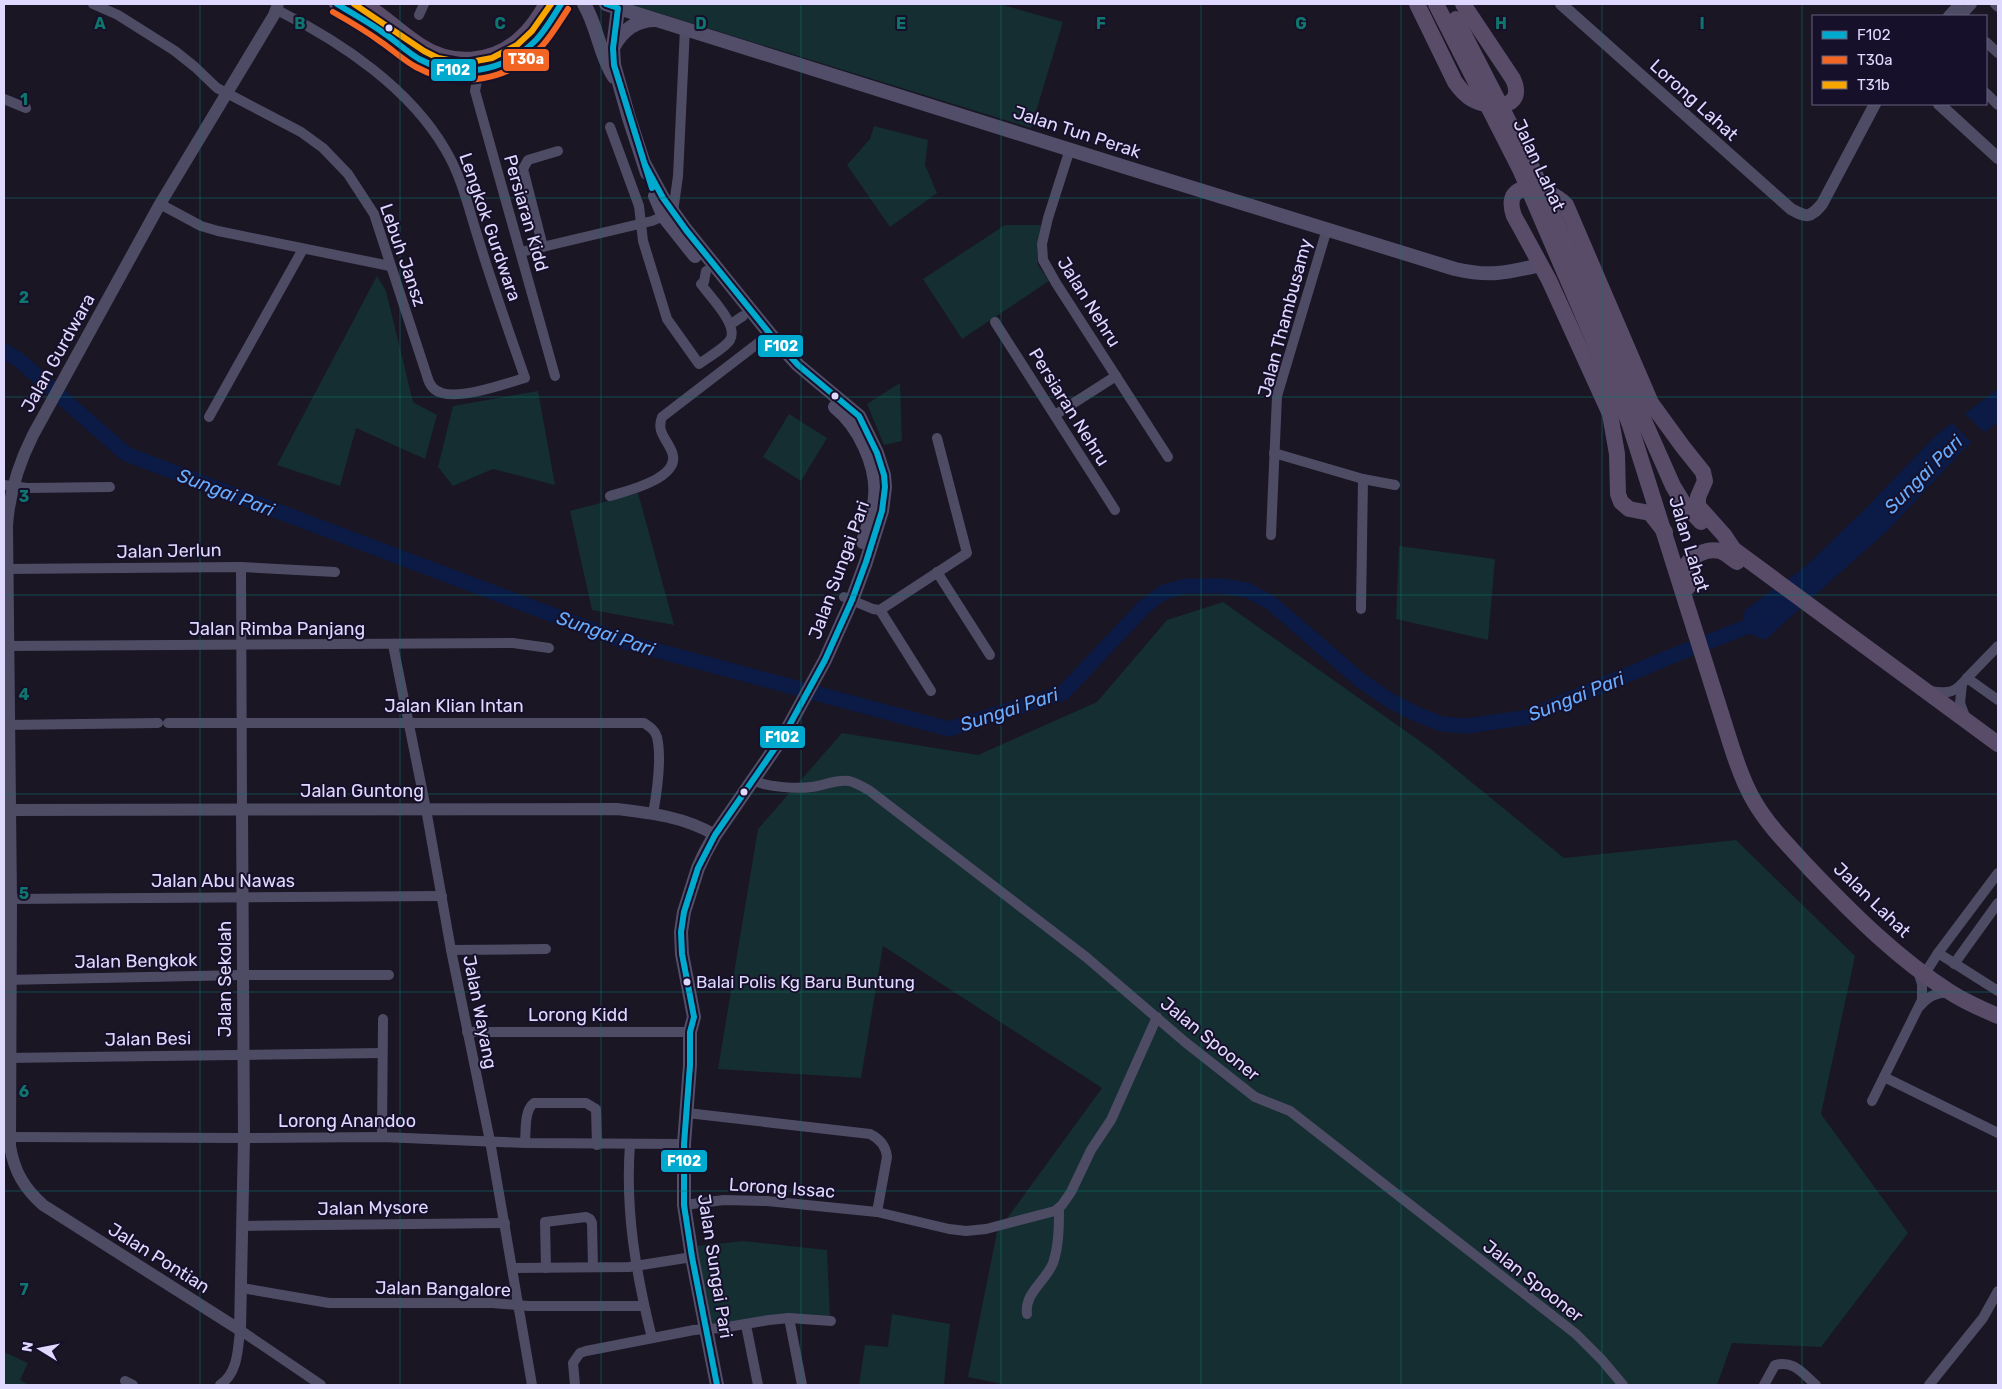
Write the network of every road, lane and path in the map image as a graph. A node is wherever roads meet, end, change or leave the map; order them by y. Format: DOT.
graph roads {
  1 [pos="93,4"];
  2 [pos="337,4"];
  3 [pos="363,4"];
  4 [pos="424,4"];
  5 [pos="548,4"];
  6 [pos="561,4"];
  7 [pos="584,4"];
  8 [pos="1417,4"];
  9 [pos="1436,4"];
  10 [pos="1448,4"];
  11 [pos="1463,4"];
  12 [pos="1561,4"];
  13 [pos="1960,4"];
  14 [pos="1972,4"];
  15 [pos="1995,4"];
  16 [pos="612,6"];
  17 [pos="1998,7"];
  18 [pos="280,9"];
  19 [pos="420,15"];
  20 [pos="1949,15"];
  21 [pos="1962,15"];
  22 [pos="658,20"];
  23 [pos="685,28"];
  24 [pos="1987,43"];
  25 [pos="613,48"];
  26 [pos="1998,53"];
  27 [pos="496,67"];
  28 [pos="621,88"];
  29 [pos="226,94"];
  30 [pos="1987,94"];
  31 [pos="4,99"];
  32 [pos="1874,105"];
  33 [pos="1940,105"];
  34 [pos="1998,105"];
  35 [pos="26,108"];
  36 [pos="610,127"];
  37 [pos="1070,150"];
  38 [pos="558,151"];
  39 [pos="1998,158"];
  40 [pos="160,204"];
  41 [pos="669,214"];
  42 [pos="641,224"];
  43 [pos="1327,229"];
  44 [pos="543,247"];
  45 [pos="303,249"];
  46 [pos="521,252"];
  47 [pos="1540,265"];
  48 [pos="390,266"];
  49 [pos="706,271"];
  50 [pos="743,316"];
  51 [pos="995,322"];
  52 [pos="731,324"];
  53 [pos="766,337"];
  54 [pos="555,376"];
  55 [pos="1116,376"];
  56 [pos="448,394"];
  57 [pos="1055,415"];
  58 [pos="209,417"];
  59 [pos="1635,419"];
  60 [pos="937,438"];
  61 [pos="1274,453"];
  62 [pos="1689,454"];
  63 [pos="1168,457"];
  64 [pos="1669,478"];
  65 [pos="1362,480"];
  66 [pos="1395,485"];
  67 [pos="8,486"];
  68 [pos="110,487"];
  69 [pos="1652,490"];
  70 [pos="610,496"];
  71 [pos="1621,502"];
  72 [pos="1115,510"];
  73 [pos="1665,532"];
  74 [pos="1271,535"];
  75 [pos="1736,553"];
  76 [pos="241,567"];
  77 [pos="5,569"];
  78 [pos="335,572"];
  79 [pos="936,572"];
  80 [pos="1777,582"];
  81 [pos="848,599"];
  82 [pos="1361,609"];
  83 [pos="880,610"];
  84 [pos="393,645"];
  85 [pos="6,646"];
  86 [pos="241,646"];
  87 [pos="1998,646"];
  88 [pos="549,648"];
  89 [pos="1702,648"];
  90 [pos="990,655"];
  91 [pos="1965,681"];
  92 [pos="931,691"];
  93 [pos="1927,691"];
  94 [pos="1998,700"];
  95 [pos="1966,719"];
  96 [pos="241,722"];
  97 [pos="408,723"];
  98 [pos="6,725"];
  99 [pos="781,734"];
  100 [pos="1998,744"];
  101 [pos="753,780"];
  102 [pos="242,809"];
  103 [pos="426,809"];
  104 [pos="7,810"];
  105 [pos="653,814"];
  106 [pos="712,833"];
  107 [pos="1998,872"];
  108 [pos="442,896"];
  109 [pos="242,897"];
  110 [pos="8,899"];
  111 [pos="1998,903"];
  112 [pos="546,949"];
  113 [pos="451,950"];
  114 [pos="1938,953"];
  115 [pos="1954,964"];
  116 [pos="1920,971"];
  117 [pos="243,975"];
  118 [pos="390,975"];
  119 [pos="7,980"];
  120 [pos="1998,992"];
  121 [pos="1952,994"];
  122 [pos="1918,1008"];
  123 [pos="1998,1016"];
  124 [pos="1157,1017"];
  125 [pos="382,1019"];
  126 [pos="467,1032"];
  127 [pos="690,1032"];
  128 [pos="382,1053"];
  129 [pos="243,1054"];
  130 [pos="7,1058"];
  131 [pos="1884,1077"];
  132 [pos="1872,1101"];
  133 [pos="688,1113"];
  134 [pos="1998,1133"];
  135 [pos="382,1136"];
  136 [pos="10,1137"];
  137 [pos="244,1138"];
  138 [pos="490,1141"];
  139 [pos="525,1143"];
  140 [pos="630,1144"];
  141 [pos="684,1144"];
  142 [pos="597,1145"];
  143 [pos="684,1205"];
  144 [pos="1059,1208"];
  145 [pos="877,1212"];
  146 [pos="505,1223"];
  147 [pos="242,1226"];
  148 [pos="692,1257"];
  149 [pos="636,1266"];
  150 [pos="593,1267"];
  151 [pos="512,1268"];
  152 [pos="546,1268"];
  153 [pos="242,1288"];
  154 [pos="1998,1292"];
  155 [pos="519,1306"];
  156 [pos="644,1306"];
  157 [pos="1027,1314"];
  158 [pos="789,1318"];
  159 [pos="831,1321"];
  160 [pos="746,1324"];
  161 [pos="706,1329"];
  162 [pos="240,1330"];
  163 [pos="652,1338"];
  164 [pos="1766,1381"];
  165 [pos="220,1385"];
  166 [pos="321,1385"];
  167 [pos="532,1385"];
  168 [pos="575,1385"];
  169 [pos="717,1385"];
  170 [pos="758,1385"];
  171 [pos="802,1385"];
  172 [pos="1623,1385"];
  173 [pos="1816,1385"];
  174 [pos="1930,1385"];
  1 -- 29 [label="street, Lebuh Jansz"];
  2 -- 27 [label="main road"];
  3 -- 5 [label="main road"];
  4 -- 19 [label="street"];
  6 -- 27 [label="main road"];
  7 -- 28 [label="main road"];
  8 -- 11 [label="main road"];
  9 -- 59 [label="main road, Jalan Lahat, bridge"];
  10 -- 59 [label="main road, Jalan Lahat, bridge"];
  12 -- 32 [label="street, Lorong Lahat"];
  13 -- 20 [label="street"];
  14 -- 21 [label="street"];
  15 -- 17 [label="street"];
  16 -- 22 [label="main road, Jalan Tun Perak"];
  16 -- 25 [label="main road, Jalan Sungai Pari"];
  18 -- 29 [label="street, Jalan Gurdwara"];
  18 -- 56 [label="street, Lengkok Gurdwara"];
  22 -- 23 [label="main road, Jalan Tun Perak"];
  22 -- 25 [label="main road"];
  23 -- 37 [label="main road, Jalan Tun Perak"];
  23 -- 41 [label="street"];
  24 -- 26 [label="street"];
  25 -- 28 [label="main road, Jalan Sungai Pari"];
  27 -- 46 [label="street, Persiaran Kidd"];
  28 -- 41 [label="main road, Jalan Sungai Pari"];
  29 -- 40 [label="street, Jalan Gurdwara"];
  29 -- 48 [label="street, Lebuh Jansz"];
  30 -- 34 [label="street"];
  31 -- 35 [label="street"];
  33 -- 39 [label="street"];
  36 -- 42 [label="street"];
  37 -- 43 [label="main road, Jalan Tun Perak"];
  37 -- 55 [label="street, Jalan Nehru"];
  38 -- 44 [label="street"];
  40 -- 45 [label="street"];
  40 -- 67 [label="street, Jalan Gurdwara"];
  41 -- 42 [label="street"];
  41 -- 49 [label="main road, Jalan Sungai Pari"];
  41 -- 53 [label="main road, Jalan Sungai Pari"];
  42 -- 44 [label="street"];
  42 -- 52 [label="street"];
  43 -- 47 [label="main road, Jalan Tun Perak"];
  43 -- 61 [label="street, Jalan Thambusamy"];
  44 -- 46 [label="street"];
  45 -- 48 [label="street"];
  45 -- 58 [label="street"];
  46 -- 54 [label="street, Persiaran Kidd"];
  47 -- 62 [label="main road"];
  47 -- 71 [label="main road"];
  48 -- 56 [label="street, Lebuh Jansz"];
  49 -- 50 [label="main road, Jalan Sungai Pari"];
  49 -- 52 [label="street"];
  50 -- 52 [label="street"];
  50 -- 53 [label="main road, Jalan Sungai Pari"];
  51 -- 57 [label="street, Persiaran Nehru"];
  53 -- 70 [label="street"];
  53 -- 81 [label="main road, Jalan Sungai Pari"];
  55 -- 57 [label="street"];
  55 -- 63 [label="street, Jalan Nehru"];
  57 -- 72 [label="street, Persiaran Nehru"];
  59 -- 64 [label="main road"];
  59 -- 69 [label="main road, Jalan Lahat"];
  60 -- 79 [label="street"];
  61 -- 65 [label="street"];
  61 -- 74 [label="street, Jalan Thambusamy"];
  62 -- 64 [label="main road"];
  62 -- 75 [label="main road"];
  64 -- 75 [label="main road"];
  65 -- 66 [label="street"];
  65 -- 82 [label="street"];
  67 -- 68 [label="street"];
  67 -- 77 [label="street, Jalan Gurdwara"];
  69 -- 71 [label="main road"];
  69 -- 73 [label="main road, Jalan Lahat"];
  71 -- 73 [label="main road"];
  73 -- 89 [label="main road, Jalan Lahat"];
  75 -- 80 [label="main road"];
  76 -- 77 [label="street, Jalan Jerlun"];
  76 -- 78 [label="street, Jalan Jerlun"];
  76 -- 86 [label="street, Jalan Sekolah"];
  77 -- 85 [label="street, Jalan Gurdwara"];
  79 -- 83 [label="street"];
  79 -- 90 [label="street"];
  80 -- 89 [label="main road"];
  80 -- 93 [label="main road"];
  81 -- 83 [label="street"];
  81 -- 99 [label="main road, Jalan Sungai Pari"];
  83 -- 92 [label="street"];
  84 -- 86 [label="street, Jalan Rimba Panjang"];
  84 -- 88 [label="street, Jalan Rimba Panjang"];
  84 -- 97 [label="street, Jalan Wayang"];
  85 -- 86 [label="street, Jalan Rimba Panjang"];
  85 -- 98 [label="street, Jalan Gurdwara"];
  86 -- 96 [label="street, Jalan Sekolah"];
  87 -- 91 [label="street"];
  89 -- 116 [label="main road, Jalan Lahat"];
  91 -- 93 [label="street"];
  91 -- 94 [label="street"];
  91 -- 95 [label="street"];
  93 -- 95 [label="main road"];
  95 -- 100 [label="main road"];
  96 -- 97 [label="street, Jalan Klian Intan"];
  96 -- 98 [label="street, Jalan Klian Intan"];
  96 -- 102 [label="street, Jalan Sekolah"];
  97 -- 103 [label="street, Jalan Wayang"];
  97 -- 105 [label="street, Jalan Klian Intan"];
  98 -- 104 [label="street, Jalan Gurdwara"];
  99 -- 101 [label="main road, Jalan Sungai Pari"];
  99 -- 106 [label="main road, Jalan Sungai Pari"];
  101 -- 106 [label="main road, Jalan Sungai Pari"];
  101 -- 124 [label="street, Jalan Spooner"];
  102 -- 103 [label="street, Jalan Guntong"];
  102 -- 104 [label="street, Jalan Guntong"];
  102 -- 109 [label="street, Jalan Sekolah"];
  103 -- 105 [label="street, Jalan Guntong"];
  103 -- 108 [label="street, Jalan Wayang"];
  104 -- 110 [label="street, Jalan Gurdwara"];
  105 -- 106 [label="street, Jalan Guntong"];
  106 -- 127 [label="main road, Jalan Sungai Pari"];
  107 -- 114 [label="street"];
  108 -- 109 [label="street, Jalan Abu Nawas"];
  108 -- 113 [label="street, Jalan Wayang"];
  109 -- 110 [label="street, Jalan Abu Nawas"];
  109 -- 117 [label="street, Jalan Sekolah"];
  110 -- 119 [label="street, Jalan Gurdwara"];
  111 -- 115 [label="street"];
  112 -- 113 [label="street"];
  113 -- 126 [label="street, Jalan Wayang"];
  114 -- 115 [label="street"];
  114 -- 116 [label="street"];
  115 -- 120 [label="street"];
  116 -- 121 [label="main road, Jalan Lahat"];
  116 -- 122 [label="street"];
  117 -- 118 [label="street, Jalan Bengkok"];
  117 -- 119 [label="street, Jalan Bengkok"];
  117 -- 129 [label="street, Jalan Sekolah"];
  119 -- 130 [label="street, Jalan Gurdwara"];
  121 -- 122 [label="street"];
  121 -- 123 [label="main road, Jalan Lahat"];
  122 -- 131 [label="street"];
  124 -- 144 [label="street"];
  124 -- 172 [label="street, Jalan Spooner"];
  125 -- 128 [label="street"];
  126 -- 127 [label="street, Lorong Kidd"];
  126 -- 138 [label="street, Jalan Wayang"];
  127 -- 133 [label="main road, Jalan Sungai Pari"];
  128 -- 129 [label="street, Jalan Besi"];
  128 -- 135 [label="street"];
  129 -- 130 [label="street, Jalan Besi"];
  129 -- 137 [label="street, Jalan Sekolah"];
  130 -- 136 [label="street, Jalan Gurdwara"];
  131 -- 132 [label="street"];
  131 -- 134 [label="street"];
  133 -- 141 [label="main road, Jalan Sungai Pari"];
  133 -- 145 [label="street"];
  135 -- 137 [label="street, Lorong Anandoo"];
  135 -- 138 [label="street, Lorong Anandoo"];
  136 -- 137 [label="street, Lorong Anandoo"];
  136 -- 162 [label="street, Jalan Pontian"];
  137 -- 147 [label="street, Jalan Sekolah"];
  138 -- 139 [label="street, Lorong Anandoo"];
  138 -- 146 [label="street, Jalan Wayang"];
  139 -- 142 [label="street, Lorong Anandoo"];
  139 -- 142 [label="street"];
  140 -- 141 [label="street, Lorong Anandoo"];
  140 -- 142 [label="street, Lorong Anandoo"];
  140 -- 149 [label="street"];
  141 -- 143 [label="main road, Jalan Sungai Pari"];
  143 -- 145 [label="street, Lorong Issac"];
  143 -- 148 [label="main road, Jalan Sungai Pari"];
  144 -- 145 [label="street, Lorong Issac"];
  144 -- 157 [label="street"];
  146 -- 147 [label="street, Jalan Mysore"];
  146 -- 151 [label="street, Jalan Wayang"];
  147 -- 153 [label="street, Jalan Sekolah"];
  148 -- 149 [label="street"];
  148 -- 161 [label="main road, Jalan Sungai Pari"];
  149 -- 150 [label="street"];
  149 -- 156 [label="street"];
  150 -- 152 [label="street"];
  150 -- 152 [label="street"];
  151 -- 152 [label="street"];
  151 -- 155 [label="street, Jalan Wayang"];
  153 -- 155 [label="street, Jalan Bangalore"];
  153 -- 162 [label="street, Jalan Sekolah"];
  154 -- 174 [label="street"];
  155 -- 156 [label="street, Jalan Bangalore"];
  155 -- 167 [label="street, Jalan Wayang"];
  156 -- 163 [label="street"];
  158 -- 159 [label="street"];
  158 -- 160 [label="street"];
  158 -- 171 [label="street"];
  160 -- 161 [label="street"];
  160 -- 170 [label="street"];
  161 -- 163 [label="street"];
  161 -- 169 [label="main road, Jalan Sungai Pari"];
  162 -- 165 [label="street, Jalan Sekolah"];
  162 -- 166 [label="street, Jalan Pontian"];
  163 -- 168 [label="street"];
  164 -- 173 [label="street"];
}
